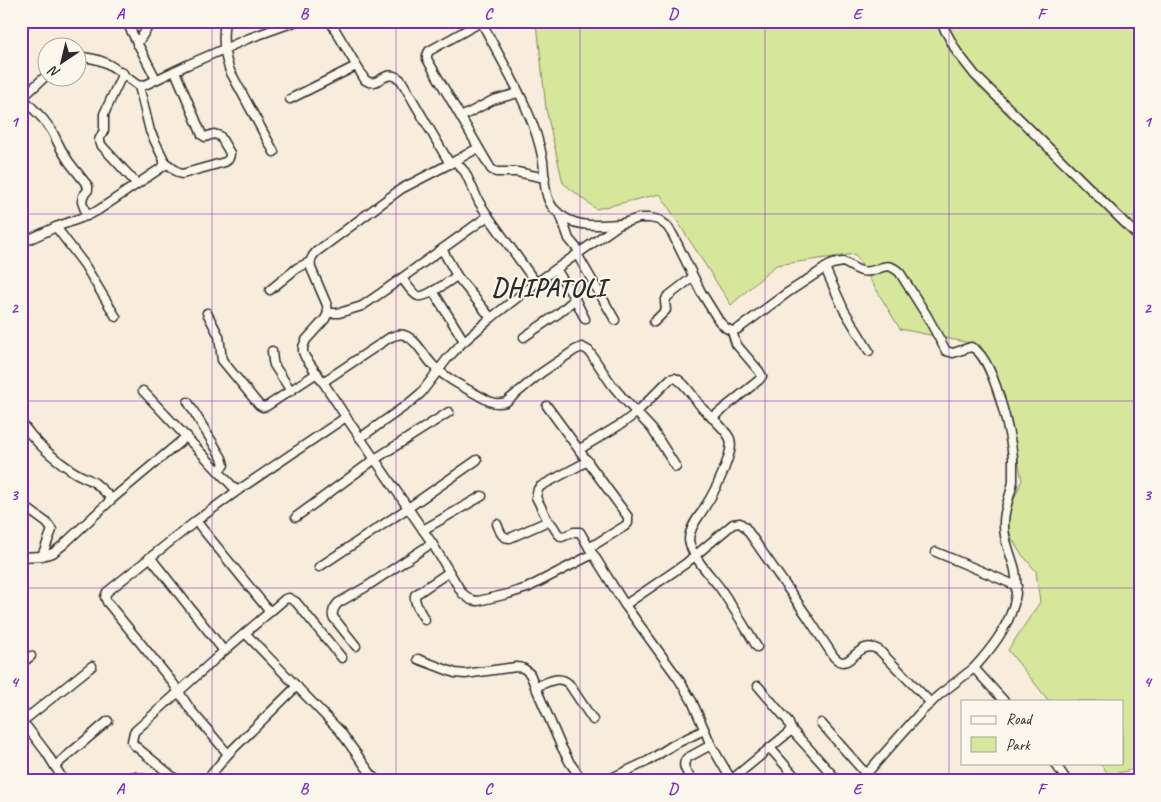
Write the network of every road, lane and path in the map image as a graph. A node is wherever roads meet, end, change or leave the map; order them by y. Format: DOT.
graph roads {
  1 [pos="126,21"];
  2 [pos="152,21"];
  3 [pos="225,21"];
  4 [pos="296,21"];
  5 [pos="330,21"];
  6 [pos="940,21"];
  7 [pos="481,22"];
  8 [pos="137,44"];
  9 [pos="224,49"];
  10 [pos="88,57"];
  11 [pos="356,66"];
  12 [pos="175,71"];
  13 [pos="123,73"];
  14 [pos="156,79"];
  15 [pos="38,83"];
  16 [pos="139,86"];
  17 [pos="518,92"];
  18 [pos="22,98"];
  19 [pos="290,99"];
  20 [pos="461,117"];
  21 [pos="478,148"];
  22 [pos="274,152"];
  23 [pos="165,163"];
  24 [pos="453,163"];
  25 [pos="545,178"];
  26 [pos="137,184"];
  27 [pos="87,216"];
  28 [pos="488,216"];
  29 [pos="560,216"];
  30 [pos="620,224"];
  31 [pos="56,227"];
  32 [pos="1140,238"];
  33 [pos="21,243"];
  34 [pos="442,250"];
  35 [pos="579,253"];
  36 [pos="310,262"];
  37 [pos="824,268"];
  38 [pos="556,269"];
  39 [pos="457,276"];
  40 [pos="693,277"];
  41 [pos="402,278"];
  42 [pos="536,283"];
  43 [pos="270,290"];
  44 [pos="433,291"];
  45 [pos="576,299"];
  46 [pos="207,313"];
  47 [pos="328,313"];
  48 [pos="116,317"];
  49 [pos="491,318"];
  50 [pos="585,319"];
  51 [pos="615,320"];
  52 [pos="654,322"];
  53 [pos="732,331"];
  54 [pos="524,338"];
  55 [pos="464,341"];
  56 [pos="869,350"];
  57 [pos="272,351"];
  58 [pos="438,371"];
  59 [pos="317,373"];
  60 [pos="323,382"];
  61 [pos="291,390"];
  62 [pos="143,391"];
  63 [pos="188,402"];
  64 [pos="547,406"];
  65 [pos="449,412"];
  66 [pos="636,412"];
  67 [pos="346,417"];
  68 [pos="712,418"];
  69 [pos="21,422"];
  70 [pos="187,436"];
  71 [pos="360,438"];
  72 [pos="580,449"];
  73 [pos="375,459"];
  74 [pos="477,460"];
  75 [pos="588,461"];
  76 [pos="676,467"];
  77 [pos="218,470"];
  78 [pos="237,491"];
  79 [pos="482,496"];
  80 [pos="112,499"];
  81 [pos="21,504"];
  82 [pos="408,508"];
  83 [pos="296,517"];
  84 [pos="196,521"];
  85 [pos="548,521"];
  86 [pos="497,524"];
  87 [pos="423,530"];
  88 [pos="432,543"];
  89 [pos="591,551"];
  90 [pos="936,552"];
  91 [pos="695,555"];
  92 [pos="42,556"];
  93 [pos="21,557"];
  94 [pos="150,557"];
  95 [pos="319,566"];
  96 [pos="449,572"];
  97 [pos="1017,586"];
  98 [pos="625,605"];
  99 [pos="270,612"];
  100 [pos="425,620"];
  101 [pos="245,633"];
  102 [pos="356,646"];
  103 [pos="757,647"];
  104 [pos="224,651"];
  105 [pos="31,656"];
  106 [pos="342,658"];
  107 [pos="418,659"];
  108 [pos="21,664"];
  109 [pos="92,666"];
  110 [pos="974,668"];
  111 [pos="297,686"];
  112 [pos="758,686"];
  113 [pos="535,687"];
  114 [pos="179,692"];
  115 [pos="1003,700"];
  116 [pos="931,703"];
  117 [pos="592,720"];
  118 [pos="108,721"];
  119 [pos="821,723"];
  120 [pos="23,724"];
  121 [pos="791,729"];
  122 [pos="704,730"];
  123 [pos="711,745"];
  124 [pos="770,748"];
  125 [pos="228,754"];
  126 [pos="1056,764"];
  127 [pos="55,766"];
  128 [pos="21,774"];
  129 [pos="866,774"];
  130 [pos="731,780"];
  131 [pos="25,781"];
  132 [pos="64,781"];
  133 [pos="121,781"];
  134 [pos="150,781"];
  135 [pos="178,781"];
  136 [pos="206,781"];
  137 [pos="376,781"];
  138 [pos="583,781"];
  139 [pos="605,781"];
  140 [pos="692,781"];
  141 [pos="799,781"];
  142 [pos="838,781"];
  143 [pos="860,781"];
  144 [pos="1067,781"];
  1 -- 8 [label="street"];
  2 -- 8 [label="street"];
  3 -- 9 [label="street"];
  4 -- 9 [label="street"];
  5 -- 11 [label="street"];
  6 -- 32 [label="street"];
  7 -- 17 [label="street"];
  7 -- 20 [label="street"];
  8 -- 14 [label="street"];
  9 -- 12 [label="street"];
  9 -- 22 [label="street"];
  10 -- 13 [label="street"];
  11 -- 19 [label="street"];
  11 -- 24 [label="street"];
  12 -- 14 [label="street"];
  12 -- 23 [label="street"];
  13 -- 16 [label="street"];
  13 -- 26 [label="street"];
  14 -- 16 [label="street"];
  15 -- 18 [label="street"];
  16 -- 23 [label="street"];
  17 -- 20 [label="street"];
  17 -- 25 [label="street"];
  18 -- 27 [label="street"];
  20 -- 21 [label="street"];
  21 -- 24 [label="street"];
  21 -- 25 [label="street"];
  23 -- 26 [label="street"];
  24 -- 28 [label="street"];
  24 -- 36 [label="street"];
  25 -- 29 [label="street"];
  26 -- 27 [label="street"];
  27 -- 31 [label="street"];
  28 -- 34 [label="street"];
  28 -- 42 [label="street"];
  29 -- 30 [label="street"];
  29 -- 35 [label="street"];
  30 -- 35 [label="street"];
  30 -- 40 [label="street"];
  31 -- 33 [label="street"];
  31 -- 48 [label="street"];
  34 -- 39 [label="street"];
  34 -- 41 [label="street"];
  35 -- 38 [label="street"];
  35 -- 51 [label="street"];
  36 -- 43 [label="street"];
  36 -- 47 [label="street"];
  37 -- 53 [label="street"];
  37 -- 56 [label="street"];
  37 -- 97 [label="street"];
  38 -- 42 [label="street"];
  38 -- 45 [label="street"];
  39 -- 44 [label="street"];
  39 -- 49 [label="street"];
  40 -- 52 [label="street"];
  40 -- 53 [label="street"];
  41 -- 44 [label="street"];
  41 -- 47 [label="street"];
  42 -- 49 [label="street"];
  44 -- 55 [label="street"];
  45 -- 50 [label="street"];
  45 -- 54 [label="street"];
  46 -- 61 [label="street"];
  47 -- 59 [label="street"];
  49 -- 55 [label="street"];
  53 -- 68 [label="street"];
  55 -- 58 [label="street"];
  57 -- 61 [label="street"];
  58 -- 60 [label="street"];
  58 -- 66 [label="street"];
  58 -- 71 [label="street"];
  59 -- 60 [label="street"];
  59 -- 61 [label="street"];
  60 -- 67 [label="street"];
  62 -- 70 [label="street"];
  63 -- 77 [label="street"];
  64 -- 72 [label="street"];
  65 -- 73 [label="street"];
  66 -- 68 [label="street"];
  66 -- 72 [label="street"];
  66 -- 76 [label="street"];
  67 -- 71 [label="street"];
  67 -- 78 [label="street"];
  68 -- 91 [label="street"];
  69 -- 80 [label="street"];
  70 -- 77 [label="street"];
  70 -- 80 [label="street"];
  71 -- 73 [label="street"];
  72 -- 75 [label="street"];
  73 -- 82 [label="street"];
  73 -- 83 [label="street"];
  74 -- 82 [label="street"];
  75 -- 85 [label="street"];
  75 -- 89 [label="street"];
  77 -- 78 [label="street"];
  78 -- 84 [label="street"];
  79 -- 87 [label="street"];
  80 -- 92 [label="street"];
  81 -- 92 [label="street"];
  82 -- 87 [label="street"];
  82 -- 95 [label="street"];
  84 -- 94 [label="street"];
  84 -- 99 [label="street"];
  85 -- 86 [label="street"];
  85 -- 89 [label="street"];
  87 -- 88 [label="street"];
  88 -- 96 [label="street"];
  88 -- 102 [label="street"];
  89 -- 96 [label="street"];
  89 -- 98 [label="street"];
  90 -- 97 [label="street"];
  91 -- 98 [label="street"];
  91 -- 103 [label="street"];
  91 -- 116 [label="street"];
  92 -- 93 [label="street"];
  94 -- 104 [label="street"];
  94 -- 114 [label="street"];
  96 -- 100 [label="street"];
  97 -- 110 [label="street"];
  98 -- 122 [label="street"];
  99 -- 101 [label="street"];
  99 -- 106 [label="street"];
  101 -- 104 [label="street"];
  101 -- 111 [label="street"];
  104 -- 114 [label="street"];
  105 -- 108 [label="street"];
  107 -- 113 [label="street"];
  109 -- 120 [label="street"];
  110 -- 115 [label="street"];
  110 -- 116 [label="street"];
  111 -- 125 [label="street"];
  111 -- 137 [label="street"];
  112 -- 121 [label="street"];
  113 -- 117 [label="street"];
  113 -- 138 [label="street"];
  114 -- 125 [label="street"];
  114 -- 135 [label="street"];
  116 -- 129 [label="street"];
  118 -- 127 [label="street"];
  119 -- 129 [label="street"];
  120 -- 127 [label="street"];
  121 -- 124 [label="street"];
  121 -- 142 [label="street"];
  122 -- 123 [label="street"];
  122 -- 139 [label="street"];
  123 -- 130 [label="street"];
  123 -- 140 [label="street"];
  124 -- 130 [label="street"];
  124 -- 141 [label="street"];
  125 -- 136 [label="street"];
  126 -- 144 [label="street"];
  127 -- 132 [label="street"];
  128 -- 131 [label="street"];
  129 -- 143 [label="street"];
  133 -- 134 [label="street"];
}
